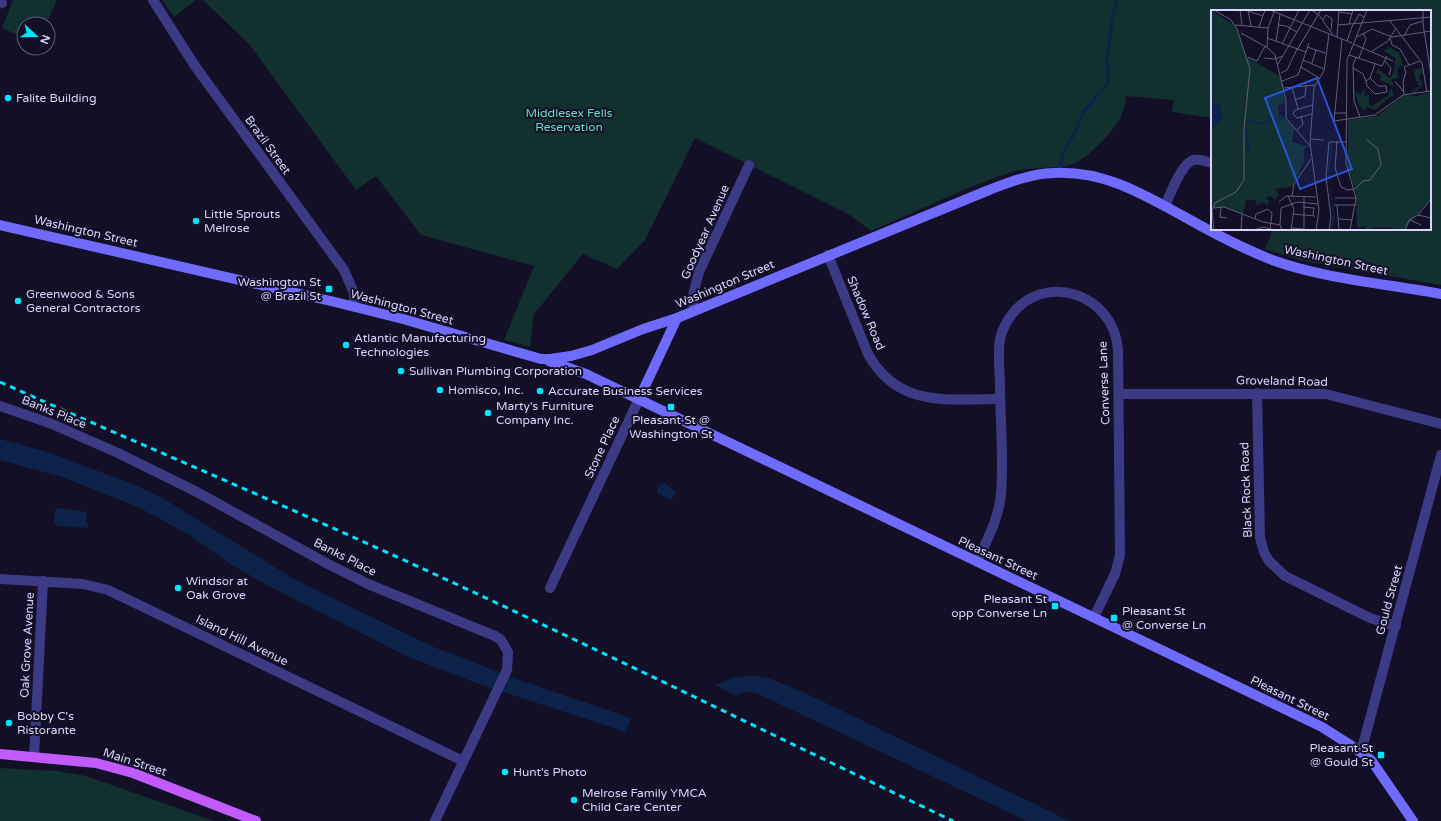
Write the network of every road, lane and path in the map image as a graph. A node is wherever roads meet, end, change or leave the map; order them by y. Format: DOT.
graph roads {
  1 [pos="153,0"];
  2 [pos="1211,163"];
  3 [pos="749,165"];
  4 [pos="1165,206"];
  5 [pos="0,225"];
  6 [pos="828,255"];
  7 [pos="1441,294"];
  8 [pos="354,307"];
  9 [pos="695,311"];
  10 [pos="677,318"];
  11 [pos="541,359"];
  12 [pos="1257,393"];
  13 [pos="1119,394"];
  14 [pos="1000,399"];
  15 [pos="639,400"];
  16 [pos="0,406"];
  17 [pos="1441,424"];
  18 [pos="1441,455"];
  19 [pos="977,562"];
  20 [pos="0,579"];
  21 [pos="42,582"];
  22 [pos="550,588"];
  23 [pos="1094,617"];
  24 [pos="1396,626"];
  25 [pos="1361,752"];
  26 [pos="0,754"];
  27 [pos="34,757"];
  28 [pos="463,762"];
  29 [pos="256,821"];
  30 [pos="435,821"];
  31 [pos="1413,821"];
  1 -- 8 [label="street, Brazil Street"];
  2 -- 4 [label="street"];
  3 -- 9 [label="street, Goodyear Avenue"];
  4 -- 6 [label="main road, Washington Street"];
  4 -- 7 [label="main road, Washington Street"];
  5 -- 8 [label="main road, Washington Street"];
  6 -- 9 [label="main road, Washington Street"];
  6 -- 14 [label="street, Shadow Road"];
  8 -- 11 [label="main road, Washington Street"];
  9 -- 10 [label="main road, Washington Street"];
  10 -- 11 [label="main road, Washington Street"];
  10 -- 15 [label="main road, Stone Place"];
  11 -- 15 [label="main road, Pleasant Street"];
  12 -- 13 [label="street, Groveland Road"];
  12 -- 17 [label="street, Groveland Road"];
  12 -- 24 [label="street, Black Rock Road"];
  13 -- 14 [label="street, Converse Lane"];
  13 -- 23 [label="street, Converse Lane"];
  14 -- 19 [label="street, Converse Lane"];
  15 -- 19 [label="main road, Pleasant Street"];
  15 -- 22 [label="street, Stone Place"];
  16 -- 28 [label="street, Banks Place"];
  18 -- 24 [label="street, Gould Street"];
  19 -- 23 [label="main road, Pleasant Street"];
  20 -- 21 [label="street, Island Hill Avenue"];
  21 -- 27 [label="street, Oak Grove Avenue"];
  21 -- 28 [label="street, Island Hill Avenue"];
  23 -- 25 [label="main road, Pleasant Street"];
  24 -- 25 [label="street, Gould Street"];
  25 -- 31 [label="main road, Pleasant Street"];
  26 -- 27 [label="main road, Main Street"];
  27 -- 29 [label="main road, Main Street"];
  28 -- 30 [label="street, Banks Place"];
}
